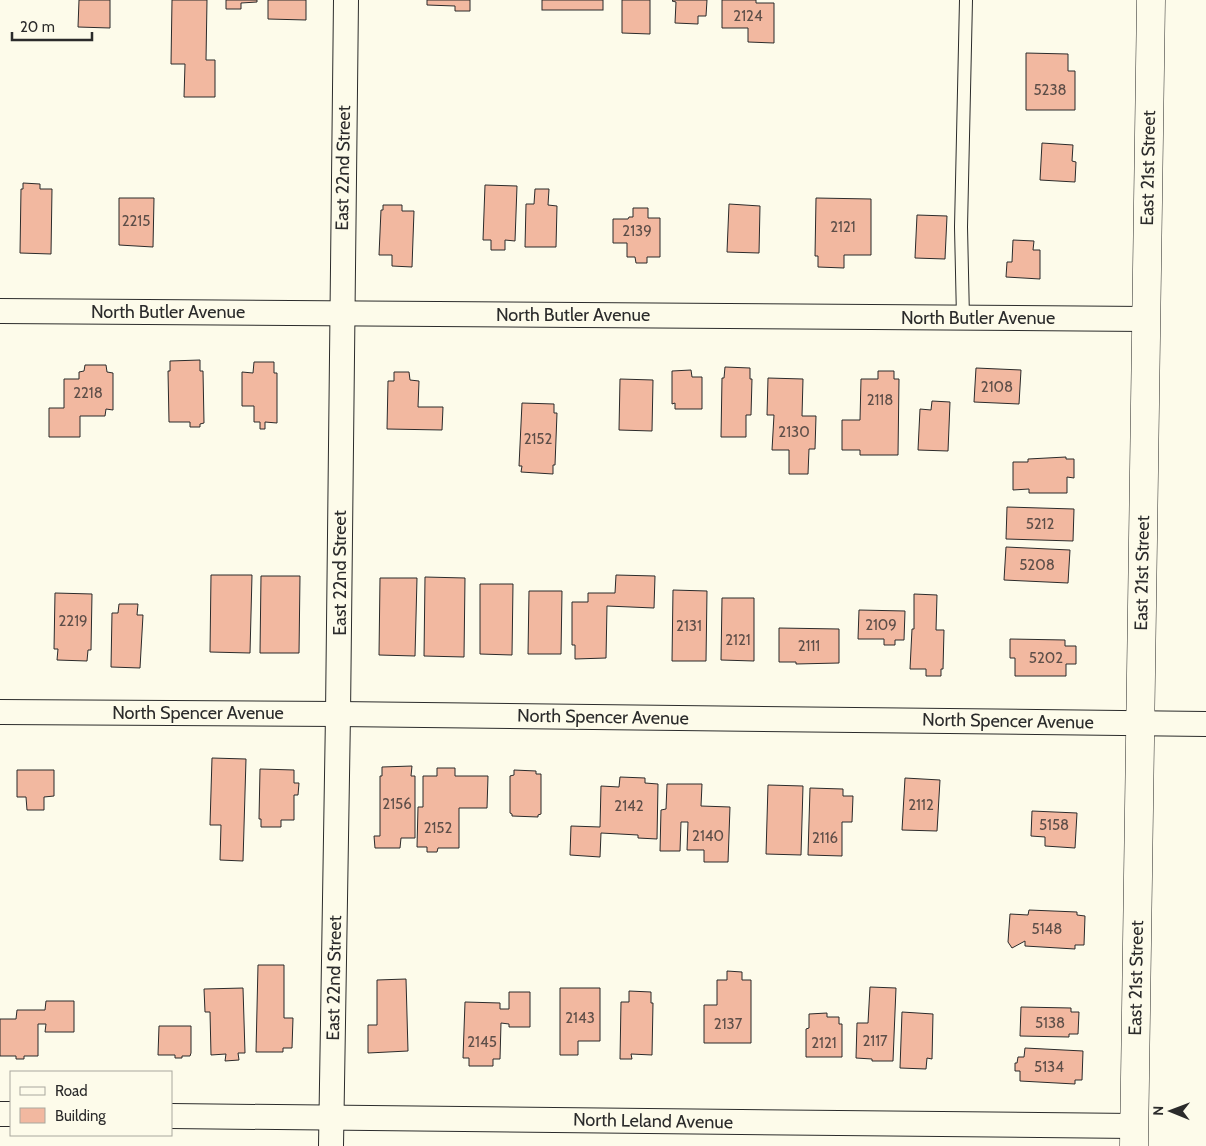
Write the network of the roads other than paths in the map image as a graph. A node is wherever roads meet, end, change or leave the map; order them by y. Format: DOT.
graph roads {
  1 [pos="346,0"];
  2 [pos="966,0"];
  3 [pos="1151,0"];
  4 [pos="0,311"];
  5 [pos="342,314"];
  6 [pos="963,318"];
  7 [pos="1146,319"];
  8 [pos="0,712"];
  9 [pos="338,714"];
  10 [pos="1139,723"];
  11 [pos="1206,724"];
  12 [pos="172,1116"];
  13 [pos="331,1117"];
  14 [pos="1134,1136"];
  15 [pos="331,1146"];
  1 -- 5 [label="street, East 22nd Street"];
  2 -- 6 [label="lane"];
  3 -- 7 [label="main road, East 21st Street"];
  4 -- 5 [label="street, North Butler Avenue"];
  5 -- 6 [label="street, North Butler Avenue"];
  5 -- 9 [label="street, East 22nd Street"];
  6 -- 7 [label="street, North Butler Avenue"];
  7 -- 10 [label="main road, East 21st Street"];
  8 -- 9 [label="street, North Spencer Avenue"];
  9 -- 10 [label="street, North Spencer Avenue"];
  9 -- 13 [label="street, East 22nd Street"];
  10 -- 11 [label="street, North Spencer Avenue"];
  10 -- 14 [label="main road, East 21st Street"];
  12 -- 13 [label="street, North Leland Avenue"];
  13 -- 14 [label="street, North Leland Avenue"];
  13 -- 15 [label="street, East 22nd Street"];
}
